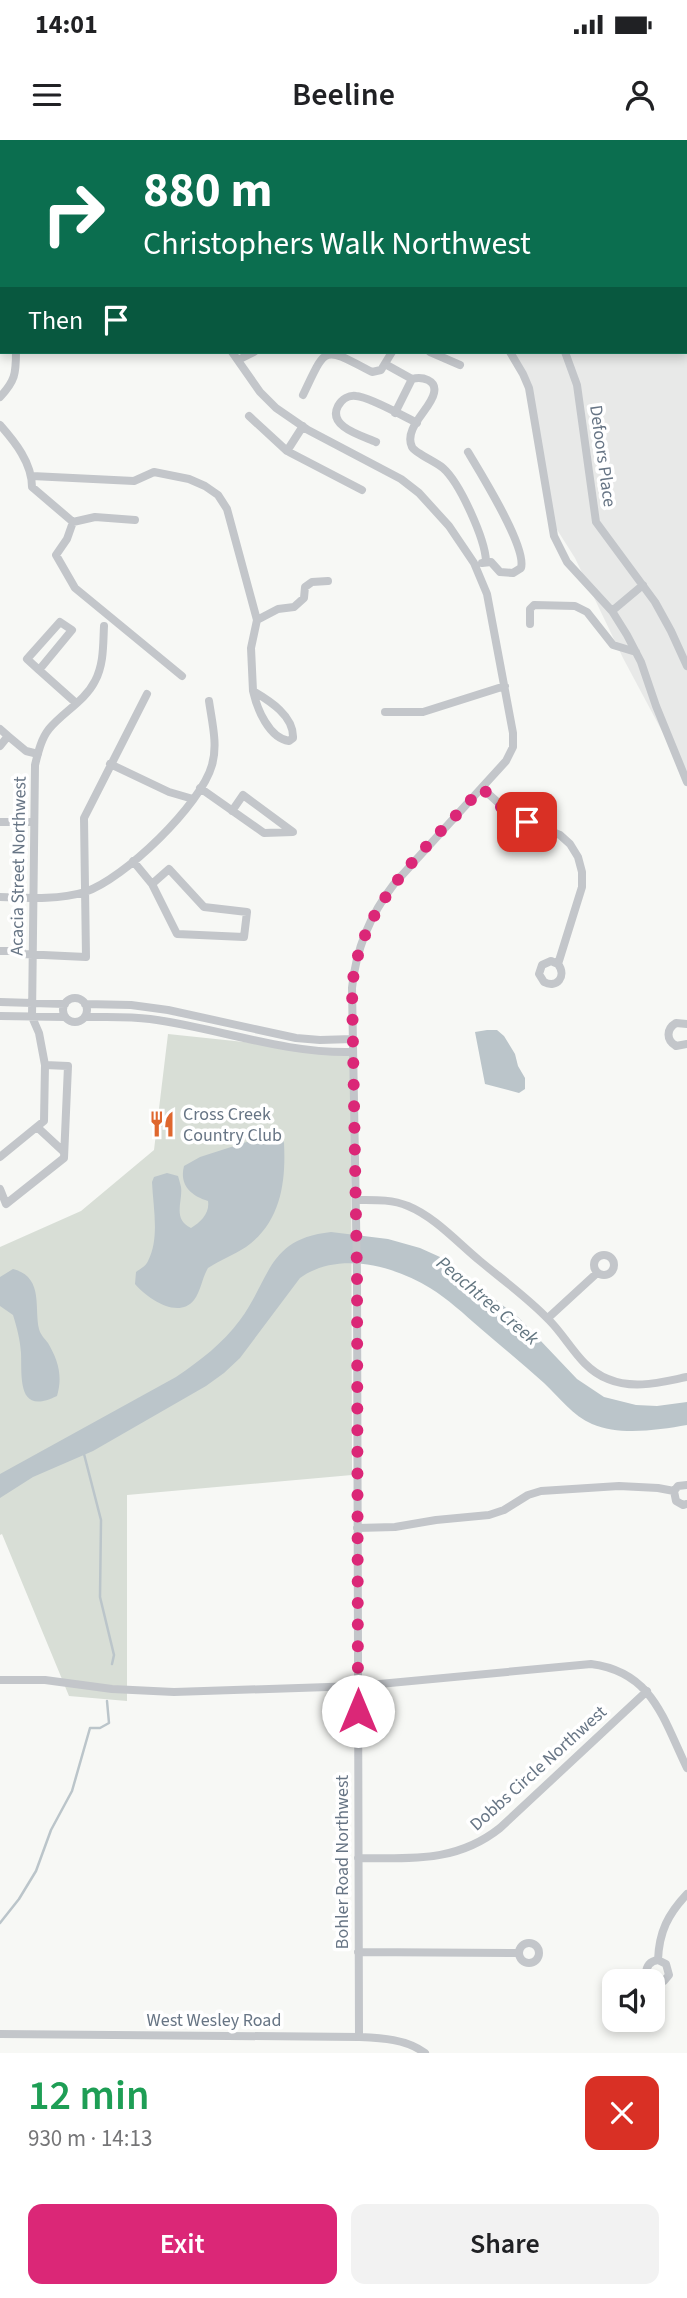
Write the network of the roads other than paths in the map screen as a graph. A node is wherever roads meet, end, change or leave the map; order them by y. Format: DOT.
graph roads {
  1 [pos="16,354"];
  2 [pos="234,354"];
  3 [pos="250,354"];
  4 [pos="390,354"];
  5 [pos="435,354"];
  6 [pos="511,354"];
  7 [pos="566,354"];
  8 [pos="238,360"];
  9 [pos="386,364"];
  10 [pos="460,365"];
  11 [pos="412,379"];
  12 [pos="303,396"];
  13 [pos="0,397"];
  14 [pos="395,413"];
  15 [pos="249,416"];
  16 [pos="416,423"];
  17 [pos="0,425"];
  18 [pos="303,426"];
  19 [pos="376,442"];
  20 [pos="287,451"];
  21 [pos="468,452"];
  22 [pos="32,476"];
  23 [pos="362,490"];
  24 [pos="135,520"];
  25 [pos="73,522"];
  26 [pos="486,561"];
  27 [pos="475,565"];
  28 [pos="328,581"];
  29 [pos="643,585"];
  30 [pos="601,598"];
  31 [pos="612,611"];
  32 [pos="587,612"];
  33 [pos="257,620"];
  34 [pos="530,624"];
  35 [pos="104,626"];
  36 [pos="636,652"];
  37 [pos="687,666"];
  38 [pos="39,670"];
  39 [pos="182,677"];
  40 [pos="505,686"];
  41 [pos="253,691"];
  42 [pos="147,694"];
  43 [pos="209,701"];
  44 [pos="76,703"];
  45 [pos="385,712"];
  46 [pos="0,729"];
  47 [pos="9,736"];
  48 [pos="0,746"];
  49 [pos="38,754"];
  50 [pos="110,764"];
  51 [pos="687,782"];
  52 [pos="200,788"];
  53 [pos="482,788"];
  54 [pos="193,799"];
  55 [pos="232,811"];
  56 [pos="0,822"];
  57 [pos="34,822"];
  58 [pos="133,861"];
  59 [pos="152,884"];
  60 [pos="85,892"];
  61 [pos="0,897"];
  62 [pos="33,898"];
  63 [pos="0,951"];
  64 [pos="33,956"];
  65 [pos="558,964"];
  66 [pos="0,1002"];
  67 [pos="32,1003"];
  68 [pos="65,1004"];
  69 [pos="85,1004"];
  70 [pos="0,1016"];
  71 [pos="32,1017"];
  72 [pos="65,1017"];
  73 [pos="85,1017"];
  74 [pos="687,1024"];
  75 [pos="353,1039"];
  76 [pos="687,1045"];
  77 [pos="353,1052"];
  78 [pos="45,1065"];
  79 [pos="37,1127"];
  80 [pos="64,1152"];
  81 [pos="0,1157"];
  82 [pos="0,1189"];
  83 [pos="356,1200"];
  84 [pos="597,1273"];
  85 [pos="548,1318"];
  86 [pos="687,1377"];
  87 [pos="687,1485"];
  88 [pos="674,1492"];
  89 [pos="687,1504"];
  90 [pos="357,1528"];
  91 [pos="0,1680"];
  92 [pos="358,1686"];
  93 [pos="647,1691"];
  94 [pos="687,1768"];
  95 [pos="358,1858"];
  96 [pos="687,1894"];
  97 [pos="358,1952"];
  98 [pos="518,1953"];
  99 [pos="658,1960"];
  100 [pos="647,1969"];
  101 [pos="665,1980"];
  102 [pos="0,2034"];
  103 [pos="359,2037"];
  104 [pos="425,2053"];
  1 -- 13 [label="street"];
  2 -- 8 [label="street, Bohler Road Northwest"];
  3 -- 8 [label="street"];
  4 -- 9 [label="street"];
  5 -- 10 [label="street"];
  6 -- 30 [label="street"];
  7 -- 29 [label="street, Defoors Place"];
  8 -- 18 [label="street, Bohler Road Northwest"];
  9 -- 11 [label="street"];
  9 -- 12 [label="street"];
  11 -- 14 [label="street"];
  11 -- 16 [label="street"];
  14 -- 16 [label="street"];
  14 -- 19 [label="street"];
  15 -- 20 [label="street"];
  16 -- 26 [label="street"];
  17 -- 22 [label="street"];
  18 -- 20 [label="street"];
  18 -- 27 [label="street, Bohler Road Northwest"];
  20 -- 23 [label="street"];
  21 -- 26 [label="street"];
  22 -- 25 [label="street"];
  22 -- 33 [label="street"];
  24 -- 25 [label="street"];
  25 -- 39 [label="street"];
  26 -- 27 [label="street"];
  27 -- 40 [label="street, Bohler Road Northwest"];
  28 -- 33 [label="street"];
  29 -- 31 [label="street"];
  29 -- 37 [label="street, Defoors Place"];
  30 -- 31 [label="street"];
  30 -- 32 [label="street"];
  31 -- 36 [label="street"];
  32 -- 34 [label="street"];
  32 -- 36 [label="street"];
  33 -- 41 [label="street"];
  35 -- 44 [label="street, Acacia Street Northwest"];
  36 -- 51 [label="street"];
  38 -- 38 [label="street"];
  38 -- 44 [label="street"];
  40 -- 45 [label="street"];
  40 -- 53 [label="street, Bohler Road Northwest"];
  41 -- 41 [label="street"];
  42 -- 50 [label="street"];
  43 -- 52 [label="street"];
  44 -- 49 [label="street, Acacia Street Northwest"];
  46 -- 47 [label="street"];
  47 -- 48 [label="street"];
  47 -- 49 [label="street"];
  49 -- 57 [label="street, Acacia Street Northwest"];
  50 -- 54 [label="street"];
  50 -- 60 [label="street"];
  52 -- 54 [label="street"];
  52 -- 55 [label="street"];
  53 -- 65 [label="street"];
  53 -- 75 [label="street, Bohler Road Northwest"];
  54 -- 58 [label="street"];
  55 -- 55 [label="street"];
  56 -- 57 [label="street"];
  57 -- 62 [label="street, Acacia Street Northwest"];
  58 -- 59 [label="street"];
  58 -- 60 [label="street"];
  59 -- 59 [label="street"];
  60 -- 62 [label="street"];
  60 -- 64 [label="street"];
  61 -- 62 [label="street"];
  62 -- 64 [label="street, Acacia Street Northwest"];
  63 -- 64 [label="street"];
  64 -- 67 [label="street, Acacia Street Northwest"];
  66 -- 67 [label="street"];
  67 -- 68 [label="street"];
  67 -- 71 [label="street, Acacia Street Northwest"];
  68 -- 69 [label="street"];
  68 -- 72 [label="street"];
  69 -- 73 [label="street"];
  69 -- 75 [label="street"];
  70 -- 71 [label="street"];
  71 -- 72 [label="street"];
  71 -- 78 [label="street, Acacia Street Northwest"];
  72 -- 73 [label="street"];
  73 -- 77 [label="street"];
  74 -- 76 [label="street"];
  75 -- 77 [label="street, Bohler Road Northwest"];
  77 -- 83 [label="street, Bohler Road Northwest"];
  78 -- 79 [label="street, Acacia Street Northwest"];
  78 -- 80 [label="street"];
  79 -- 80 [label="street"];
  79 -- 81 [label="street"];
  80 -- 82 [label="street"];
  83 -- 85 [label="street"];
  83 -- 90 [label="street, Bohler Road Northwest"];
  84 -- 85 [label="street"];
  85 -- 86 [label="street"];
  87 -- 88 [label="street"];
  88 -- 89 [label="street"];
  88 -- 90 [label="street"];
  90 -- 92 [label="street, Bohler Road Northwest"];
  91 -- 92 [label="street"];
  92 -- 93 [label="street"];
  92 -- 95 [label="street, Bohler Road Northwest"];
  93 -- 94 [label="street"];
  93 -- 95 [label="street, Dobbs Circle Northwest"];
  95 -- 97 [label="street, Bohler Road Northwest"];
  96 -- 99 [label="street"];
  97 -- 98 [label="street"];
  97 -- 103 [label="street, Bohler Road Northwest"];
  99 -- 100 [label="street"];
  99 -- 101 [label="street"];
  102 -- 103 [label="street, West Wesley Road"];
  103 -- 104 [label="street, West Wesley Road"];
}
